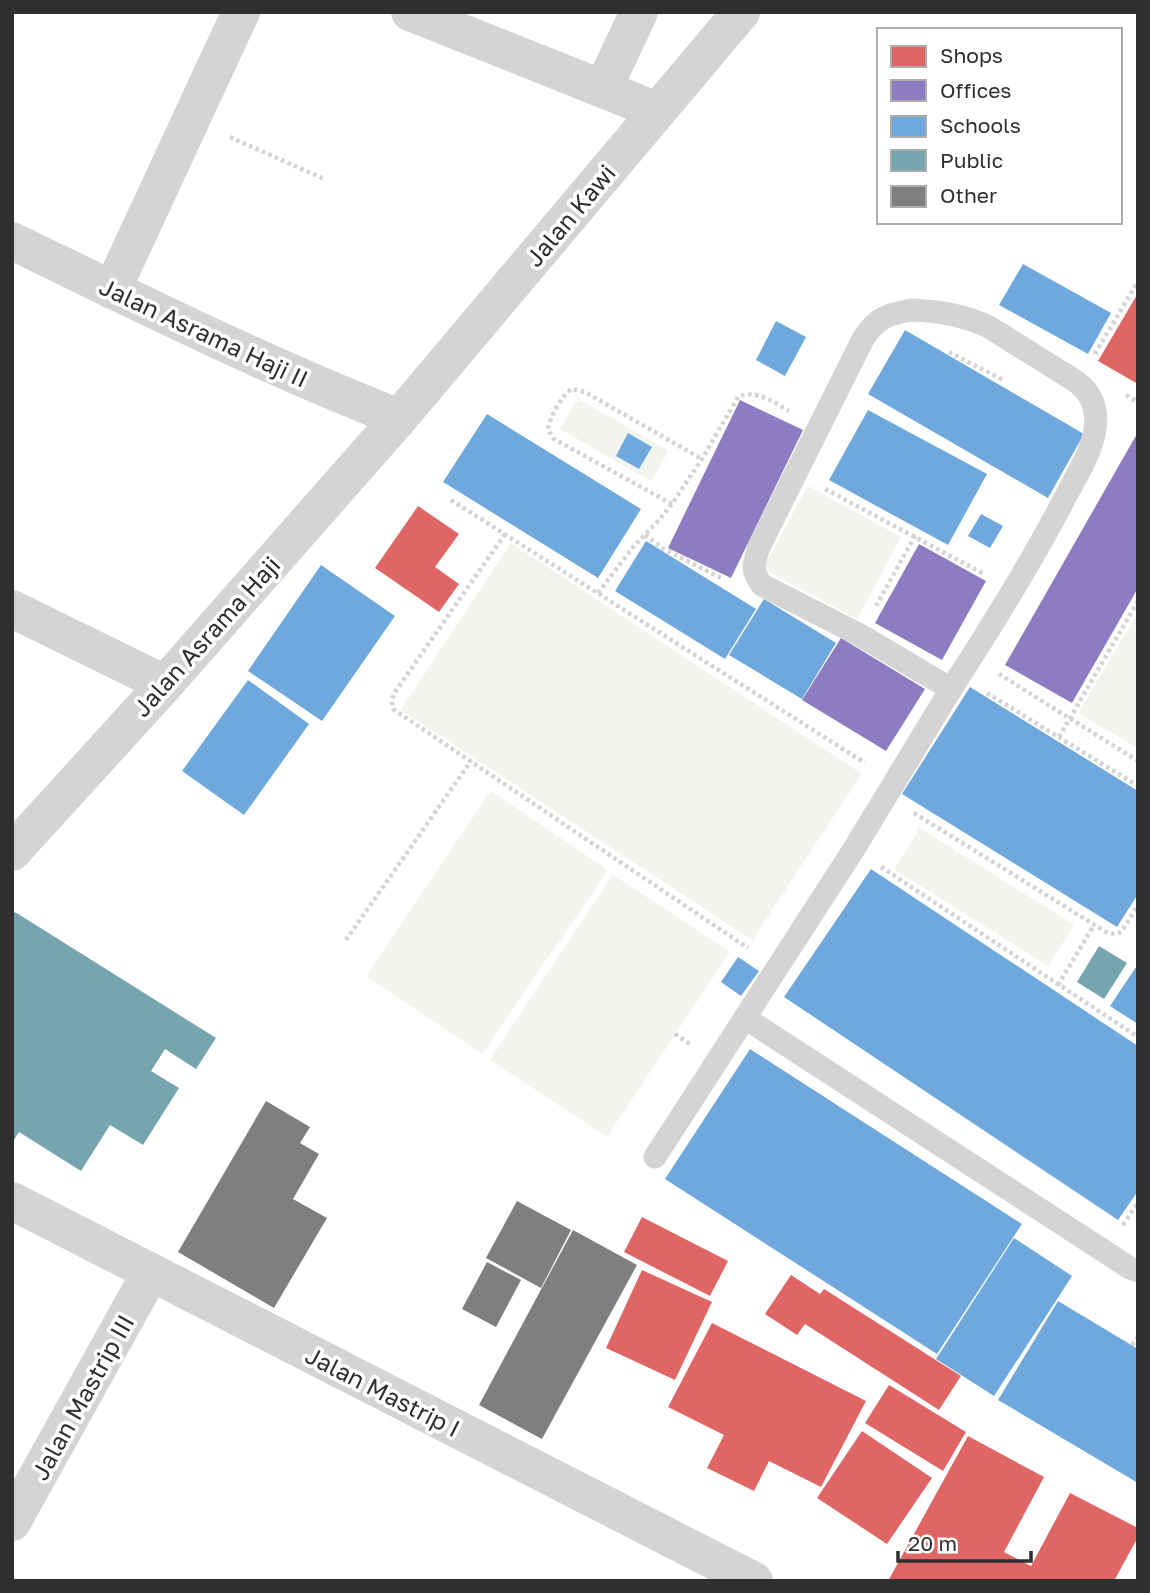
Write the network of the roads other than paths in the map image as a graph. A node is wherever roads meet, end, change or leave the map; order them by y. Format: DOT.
graph roads {
  1 [pos="241,12"];
  2 [pos="410,12"];
  3 [pos="639,12"];
  4 [pos="741,12"];
  5 [pos="603,89"];
  6 [pos="657,111"];
  7 [pos="12,241"];
  8 [pos="113,290"];
  9 [pos="399,418"];
  10 [pos="12,609"];
  11 [pos="164,684"];
  12 [pos="951,689"];
  13 [pos="12,852"];
  14 [pos="745,1018"];
  15 [pos="655,1157"];
  16 [pos="12,1201"];
  17 [pos="1138,1270"];
  18 [pos="151,1272"];
  19 [pos="12,1522"];
  20 [pos="754,1581"];
  1 -- 8 [label="street"];
  2 -- 5 [label="street"];
  3 -- 5 [label="street"];
  4 -- 6 [label="street, Jalan Kawi"];
  5 -- 6 [label="street"];
  6 -- 9 [label="street, Jalan Kawi"];
  7 -- 8 [label="street, Jalan Asrama Haji II"];
  8 -- 9 [label="street, Jalan Asrama Haji II"];
  9 -- 11 [label="street, Jalan Asrama Haji"];
  10 -- 11 [label="street"];
  11 -- 13 [label="street, Jalan Asrama Haji"];
  12 -- 12 [label="lane"];
  12 -- 14 [label="lane"];
  14 -- 15 [label="lane"];
  14 -- 17 [label="lane"];
  16 -- 18 [label="street, Jalan Mastrip I"];
  18 -- 19 [label="street, Jalan Mastrip III"];
  18 -- 20 [label="street, Jalan Mastrip I"];
}
